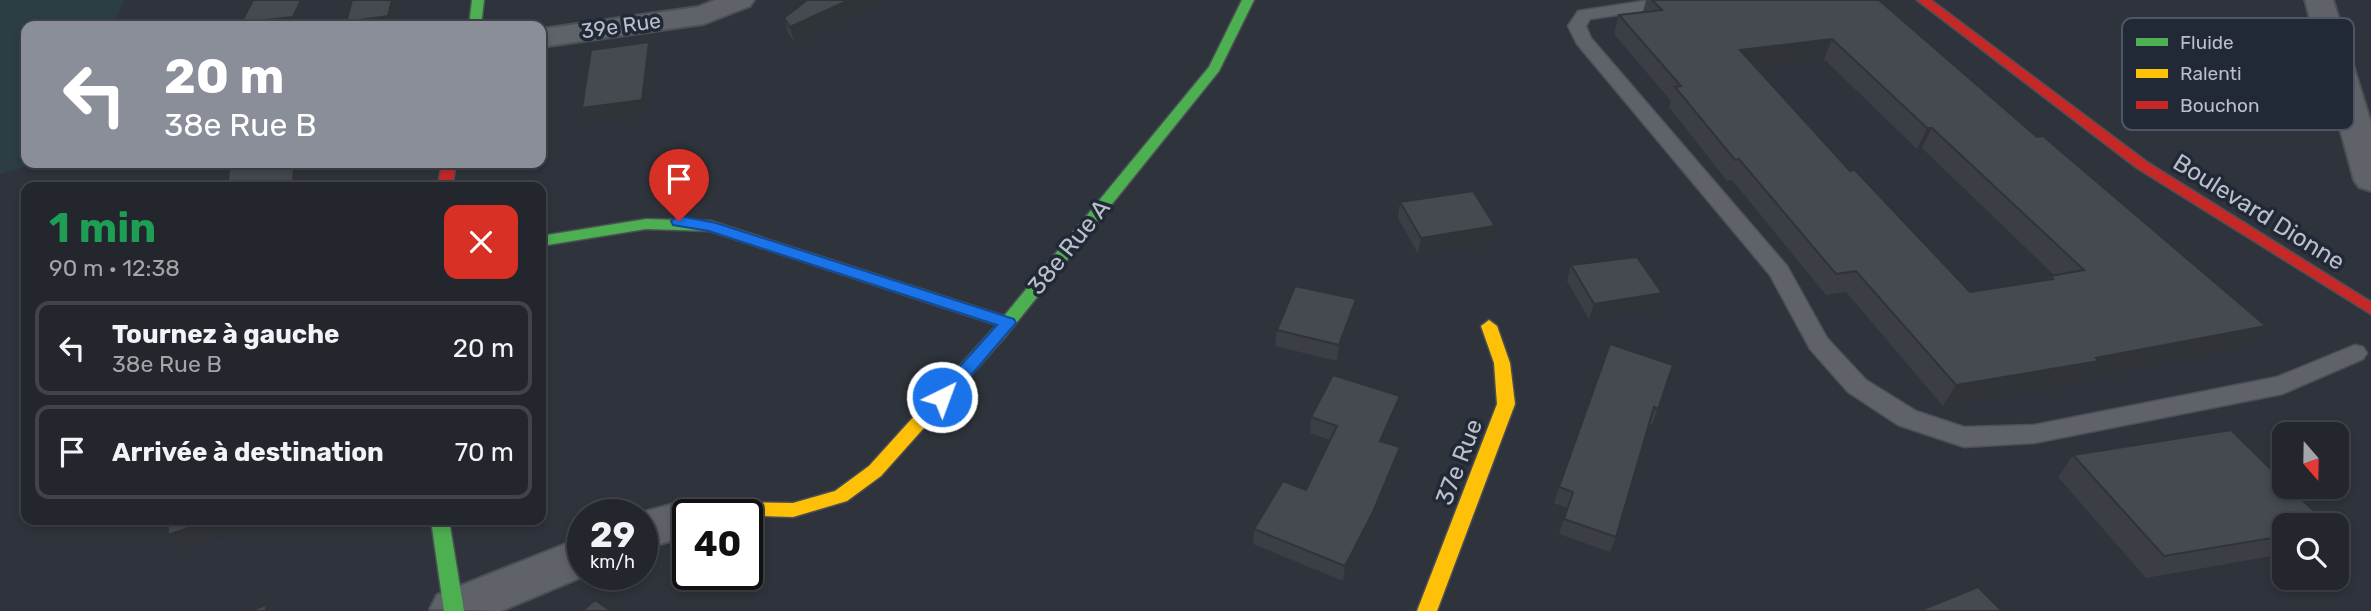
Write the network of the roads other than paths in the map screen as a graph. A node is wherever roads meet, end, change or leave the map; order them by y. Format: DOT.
graph roads {
  1 [pos="478,0"];
  2 [pos="740,0"];
  3 [pos="1248,0"];
  4 [pos="1685,0"];
  5 [pos="1923,0"];
  6 [pos="2319,0"];
  7 [pos="2324,18"];
  8 [pos="476,21"];
  9 [pos="546,37"];
  10 [pos="2354,121"];
  11 [pos="2371,180"];
  12 [pos="546,240"];
  13 [pos="2371,309"];
  14 [pos="1008,323"];
  15 [pos="1489,326"];
  16 [pos="2355,353"];
  17 [pos="763,509"];
  18 [pos="441,525"];
  19 [pos="567,563"];
  20 [pos="454,610"];
  21 [pos="1427,611"];
  1 -- 8 [label="street"];
  2 -- 9 [label="street, 39e Rue"];
  3 -- 14 [label="street, 38e Rue A"];
  4 -- 16 [label="lane"];
  5 -- 13 [label="street, Boulevard Dionne"];
  6 -- 7 [label="street"];
  10 -- 11 [label="street"];
  12 -- 14 [label="street"];
  14 -- 17 [label="street, 38e Rue A"];
  15 -- 21 [label="street, 37e Rue"];
  18 -- 20 [label="street"];
  19 -- 20 [label="street"];
}
